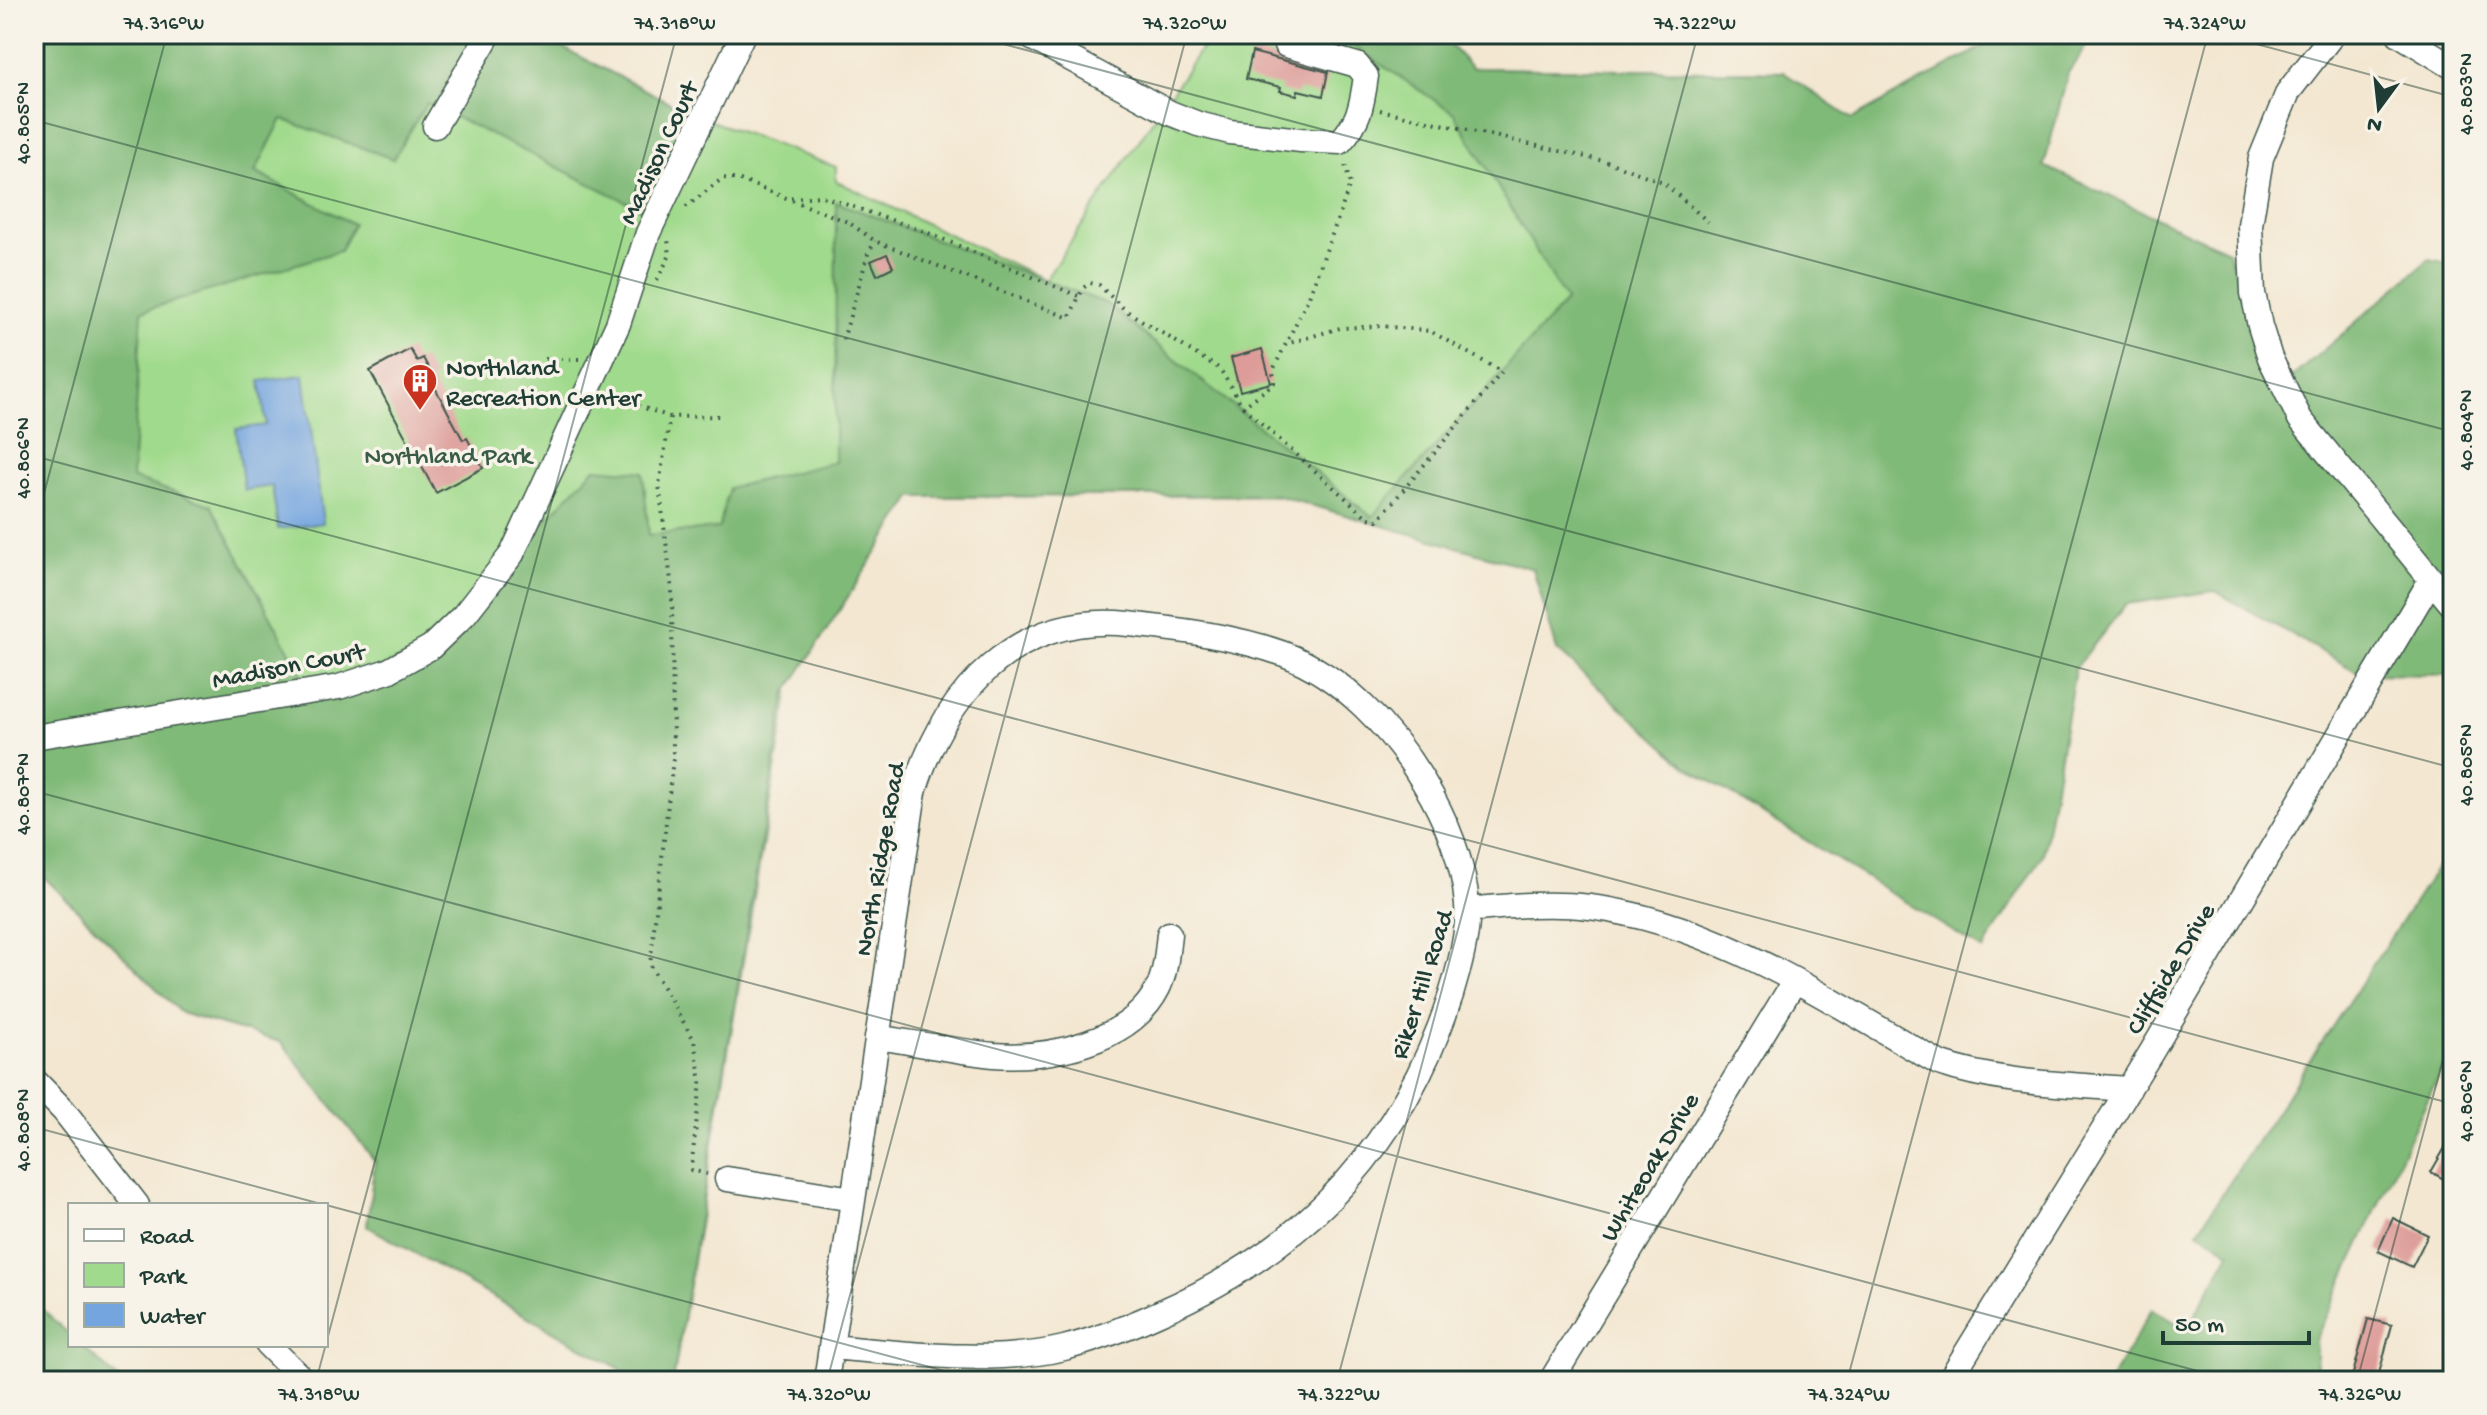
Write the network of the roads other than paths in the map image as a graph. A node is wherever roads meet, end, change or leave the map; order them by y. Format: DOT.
graph roads {
  1 [pos="489,34"];
  2 [pos="743,34"];
  3 [pos="1025,34"];
  4 [pos="2333,34"];
  5 [pos="2399,34"];
  6 [pos="1286,45"];
  7 [pos="2453,67"];
  8 [pos="435,126"];
  9 [pos="2431,580"];
  10 [pos="2453,606"];
  11 [pos="34,737"];
  12 [pos="1468,910"];
  13 [pos="1169,934"];
  14 [pos="1794,982"];
  15 [pos="877,1037"];
  16 [pos="34,1080"];
  17 [pos="2129,1089"];
  18 [pos="727,1179"];
  19 [pos="853,1199"];
  20 [pos="135,1203"];
  21 [pos="270,1347"];
  22 [pos="831,1347"];
  23 [pos="304,1381"];
  24 [pos="826,1381"];
  25 [pos="1551,1381"];
  26 [pos="1949,1381"];
  1 -- 8 [label="street"];
  2 -- 11 [label="street, Madison Court"];
  3 -- 6 [label="street"];
  4 -- 9 [label="street"];
  5 -- 7 [label="street"];
  9 -- 10 [label="street"];
  9 -- 17 [label="street, Cliffside Drive"];
  12 -- 14 [label="street, Riker Hill Road"];
  12 -- 15 [label="street, North Ridge Road"];
  12 -- 22 [label="street, Riker Hill Road"];
  13 -- 15 [label="street"];
  14 -- 17 [label="street, Riker Hill Road"];
  14 -- 25 [label="street, Whiteoak Drive"];
  15 -- 19 [label="street, North Ridge Road"];
  16 -- 20 [label="street"];
  17 -- 26 [label="street, Cliffside Drive"];
  18 -- 19 [label="street"];
  19 -- 22 [label="street, North Ridge Road"];
  21 -- 23 [label="street"];
  22 -- 24 [label="street, North Ridge Road"];
}
